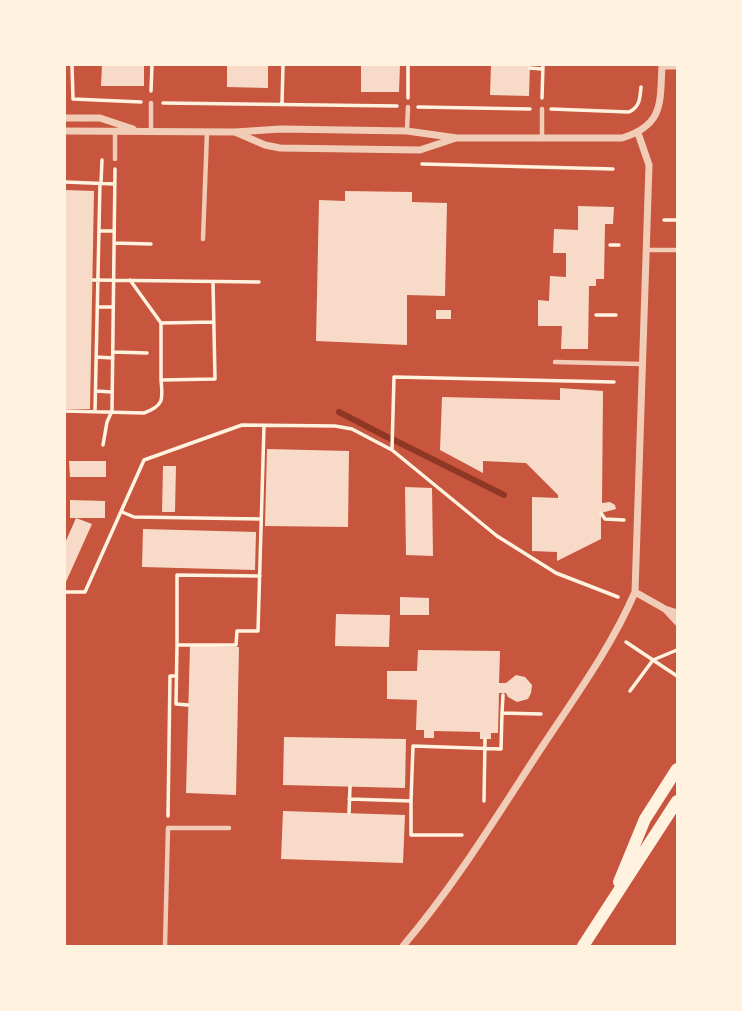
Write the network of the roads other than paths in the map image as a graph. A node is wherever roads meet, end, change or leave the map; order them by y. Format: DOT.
graph roads {
  1 [pos="662,65"];
  2 [pos="677,66"];
  3 [pos="151,103"];
  4 [pos="408,107"];
  5 [pos="542,109"];
  6 [pos="65,118"];
  7 [pos="137,130"];
  8 [pos="151,130"];
  9 [pos="65,131"];
  10 [pos="207,131"];
  11 [pos="407,131"];
  12 [pos="115,132"];
  13 [pos="235,132"];
  14 [pos="638,133"];
  15 [pos="457,138"];
  16 [pos="542,139"];
  17 [pos="115,159"];
  18 [pos="204,239"];
  19 [pos="646,250"];
  20 [pos="677,250"];
  21 [pos="555,362"];
  22 [pos="642,364"];
  23 [pos="635,592"];
  24 [pos="665,609"];
  25 [pos="677,613"];
  26 [pos="677,622"];
  27 [pos="677,769"];
  28 [pos="677,801"];
  29 [pos="229,828"];
  30 [pos="609,905"];
  31 [pos="165,946"];
  32 [pos="403,946"];
  33 [pos="583,946"];
  1 -- 2 [label="street"];
  1 -- 14 [label="street"];
  3 -- 8 [label="lane"];
  4 -- 11 [label="lane"];
  5 -- 16 [label="lane"];
  6 -- 7 [label="street"];
  7 -- 8 [label="street"];
  7 -- 12 [label="street"];
  8 -- 10 [label="street"];
  9 -- 12 [label="street"];
  10 -- 13 [label="street"];
  10 -- 18 [label="lane"];
  11 -- 13 [label="street"];
  11 -- 15 [label="street"];
  12 -- 17 [label="lane"];
  13 -- 15 [label="street"];
  14 -- 16 [label="street"];
  14 -- 19 [label="street"];
  15 -- 16 [label="street"];
  19 -- 20 [label="lane"];
  19 -- 22 [label="street"];
  21 -- 22 [label="lane"];
  22 -- 23 [label="street"];
  23 -- 24 [label="street"];
  23 -- 32 [label="street"];
  24 -- 25 [label="street"];
  24 -- 26 [label="street"];
  27 -- 30 [label="main road"];
  28 -- 30 [label="main road"];
  29 -- 31 [label="lane"];
  30 -- 33 [label="main road"];
}
